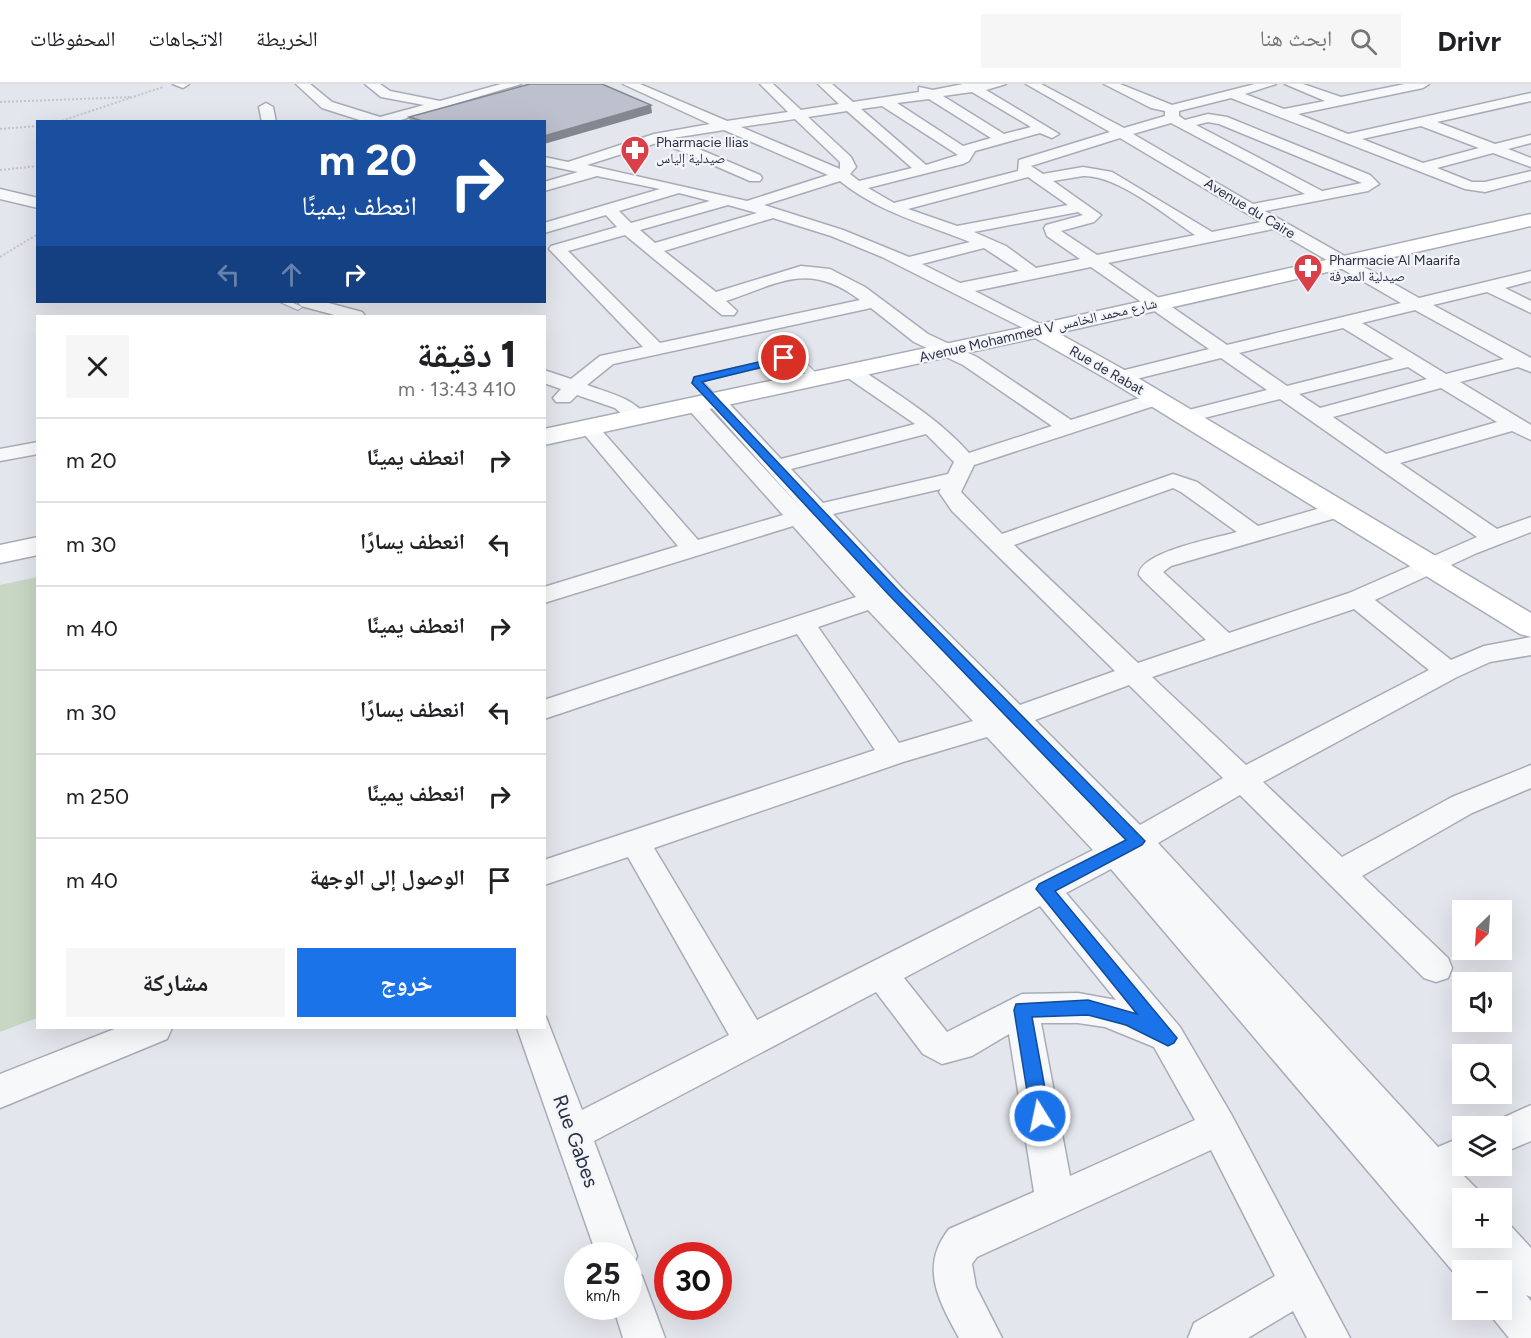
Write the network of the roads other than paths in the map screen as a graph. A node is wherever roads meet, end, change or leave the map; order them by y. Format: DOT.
graph roads {
  1 [pos="302,84"];
  2 [pos="371,84"];
  3 [pos="515,84"];
  4 [pos="668,84"];
  5 [pos="766,84"];
  6 [pos="824,84"];
  7 [pos="915,84"];
  8 [pos="1000,84"];
  9 [pos="1032,84"];
  10 [pos="1110,84"];
  11 [pos="1270,84"];
  12 [pos="1291,84"];
  13 [pos="1415,85"];
  14 [pos="633,86"];
  15 [pos="971,86"];
  16 [pos="476,89"];
  17 [pos="1193,89"];
  18 [pos="1233,94"];
  19 [pos="931,95"];
  20 [pos="1531,97"];
  21 [pos="1214,98"];
  22 [pos="884,101"];
  23 [pos="1339,101"];
  24 [pos="1509,102"];
  25 [pos="440,104"];
  26 [pos="266,107"];
  27 [pos="850,107"];
  28 [pos="1531,110"];
  29 [pos="1285,112"];
  30 [pos="800,114"];
  31 [pos="1176,117"];
  32 [pos="269,120"];
  33 [pos="378,120"];
  34 [pos="384,120"];
  35 [pos="1421,122"];
  36 [pos="727,125"];
  37 [pos="922,126"];
  38 [pos="1043,128"];
  39 [pos="1120,132"];
  40 [pos="880,133"];
  41 [pos="659,137"];
  42 [pos="1348,138"];
  43 [pos="1002,139"];
  44 [pos="1531,139"];
  45 [pos="1072,146"];
  46 [pos="1494,149"];
  47 [pos="965,153"];
  48 [pos="546,161"];
  49 [pos="1531,162"];
  50 [pos="567,166"];
  51 [pos="1423,167"];
  52 [pos="922,169"];
  53 [pos="596,172"];
  54 [pos="842,175"];
  55 [pos="1036,175"];
  56 [pos="1531,175"];
  57 [pos="755,178"];
  58 [pos="546,186"];
  59 [pos="855,187"];
  60 [pos="675,190"];
  61 [pos="0,194"];
  62 [pos="946,195"];
  63 [pos="1318,195"];
  64 [pos="726,201"];
  65 [pos="36,202"];
  66 [pos="746,206"];
  67 [pos="1082,207"];
  68 [pos="892,208"];
  69 [pos="1251,209"];
  70 [pos="610,210"];
  71 [pos="772,213"];
  72 [pos="1531,220"];
  73 [pos="989,224"];
  74 [pos="1275,224"];
  75 [pos="546,227"];
  76 [pos="628,229"];
  77 [pos="951,231"];
  78 [pos="1209,237"];
  79 [pos="829,242"];
  80 [pos="986,243"];
  81 [pos="652,249"];
  82 [pos="1095,261"];
  83 [pos="1340,262"];
  84 [pos="906,263"];
  85 [pos="807,270"];
  86 [pos="1032,273"];
  87 [pos="1531,276"];
  88 [pos="1490,287"];
  89 [pos="957,289"];
  90 [pos="714,299"];
  91 [pos="875,302"];
  92 [pos="1155,303"];
  93 [pos="1418,305"];
  94 [pos="298,308"];
  95 [pos="1531,308"];
  96 [pos="349,315"];
  97 [pos="1347,322"];
  98 [pos="750,329"];
  99 [pos="1035,329"];
  100 [pos="655,348"];
  101 [pos="949,350"];
  102 [pos="1225,351"];
  103 [pos="1409,361"];
  104 [pos="1526,363"];
  105 [pos="852,372"];
  106 [pos="1120,376"];
  107 [pos="546,378"];
  108 [pos="1443,381"];
  109 [pos="561,392"];
  110 [pos="1284,392"];
  111 [pos="1156,399"];
  112 [pos="707,404"];
  113 [pos="1317,415"];
  114 [pos="1184,417"];
  115 [pos="638,418"];
  116 [pos="929,427"];
  117 [pos="589,428"];
  118 [pos="1070,428"];
  119 [pos="1522,429"];
  120 [pos="546,437"];
  121 [pos="36,448"];
  122 [pos="0,455"];
  123 [pos="1383,461"];
  124 [pos="777,466"];
  125 [pos="962,470"];
  126 [pos="1338,510"];
  127 [pos="809,515"];
  128 [pos="1529,527"];
  129 [pos="1254,534"];
  130 [pos="1494,538"];
  131 [pos="998,543"];
  132 [pos="36,546"];
  133 [pos="693,550"];
  134 [pos="0,554"];
  135 [pos="1431,566"];
  136 [pos="546,594"];
  137 [pos="883,596"];
  138 [pos="1358,599"];
  139 [pos="804,625"];
  140 [pos="1531,627"];
  141 [pos="1224,643"];
  142 [pos="1531,646"];
  143 [pos="1448,671"];
  144 [pos="1135,673"];
  145 [pos="546,709"];
  146 [pos="1004,720"];
  147 [pos="893,755"];
  148 [pos="1531,776"];
  149 [pos="1242,780"];
  150 [pos="634,841"];
  151 [pos="1126,847"];
  152 [pos="546,872"];
  153 [pos="1340,873"];
  154 [pos="1044,889"];
  155 [pos="1436,968"];
  156 [pos="882,974"];
  157 [pos="1022,1010"];
  158 [pos="153,1029"];
  159 [pos="534,1029"];
  160 [pos="1168,1038"];
  161 [pos="751,1041"];
  162 [pos="0,1091"];
  163 [pos="1531,1122"];
  164 [pos="1218,1126"];
  165 [pos="1512,1131"];
  166 [pos="573,1133"];
  167 [pos="1447,1162"];
  168 [pos="1457,1188"];
  169 [pos="1055,1201"];
  170 [pos="612,1242"];
  171 [pos="1504,1248"];
  172 [pos="1470,1260"];
  173 [pos="1531,1277"];
  174 [pos="1300,1284"];
  175 [pos="1512,1310"];
  176 [pos="638,1320"];
  177 [pos="1531,1332"];
  178 [pos="644,1338"];
  179 [pos="981,1338"];
  180 [pos="1209,1338"];
  181 [pos="1329,1338"];
  1 -- 33 [label="street"];
  2 -- 25 [label="street"];
  3 -- 16 [label="street"];
  4 -- 14 [label="street"];
  5 -- 30 [label="street"];
  6 -- 27 [label="street"];
  7 -- 19 [label="street"];
  8 -- 15 [label="street"];
  9 -- 39 [label="street, Avenue du Caire"];
  10 -- 31 [label="street"];
  11 -- 18 [label="street"];
  12 -- 23 [label="street"];
  13 -- 23 [label="street"];
  14 -- 36 [label="street"];
  15 -- 19 [label="street"];
  15 -- 38 [label="street"];
  16 -- 25 [label="street"];
  17 -- 21 [label="street"];
  18 -- 21 [label="street"];
  18 -- 29 [label="street"];
  19 -- 22 [label="street"];
  19 -- 43 [label="street"];
  20 -- 24 [label="street"];
  21 -- 31 [label="street"];
  22 -- 27 [label="street"];
  22 -- 37 [label="street"];
  23 -- 29 [label="street"];
  24 -- 28 [label="street"];
  24 -- 35 [label="street"];
  25 -- 34 [label="street"];
  26 -- 32 [label="street"];
  27 -- 30 [label="street"];
  27 -- 40 [label="street"];
  29 -- 42 [label="street"];
  30 -- 36 [label="street"];
  30 -- 54 [label="street"];
  31 -- 39 [label="street"];
  31 -- 63 [label="street"];
  31 -- 63 [label="street"];
  35 -- 42 [label="street"];
  35 -- 46 [label="street"];
  36 -- 41 [label="street"];
  36 -- 54 [label="street"];
  37 -- 40 [label="street"];
  37 -- 47 [label="street"];
  38 -- 43 [label="street"];
  38 -- 45 [label="street"];
  39 -- 45 [label="street"];
  39 -- 69 [label="street, Avenue du Caire"];
  40 -- 52 [label="street"];
  41 -- 50 [label="street"];
  41 -- 57 [label="street"];
  42 -- 51 [label="street"];
  43 -- 47 [label="street"];
  44 -- 46 [label="street"];
  45 -- 55 [label="street"];
  46 -- 49 [label="street"];
  46 -- 51 [label="street"];
  47 -- 52 [label="street"];
  48 -- 50 [label="street, Rue de Rabat"];
  50 -- 53 [label="street, Rue de Rabat"];
  51 -- 56 [label="street"];
  52 -- 59 [label="street"];
  53 -- 58 [label="street"];
  53 -- 60 [label="street, Rue de Rabat"];
  54 -- 59 [label="street"];
  54 -- 66 [label="street"];
  55 -- 62 [label="street"];
  55 -- 67 [label="street"];
  55 -- 78 [label="street"];
  59 -- 68 [label="street"];
  60 -- 64 [label="street, Rue de Rabat"];
  60 -- 70 [label="street"];
  61 -- 65 [label="street"];
  62 -- 68 [label="street"];
  62 -- 73 [label="street"];
  63 -- 69 [label="street"];
  64 -- 66 [label="street, Rue de Rabat"];
  64 -- 76 [label="street"];
  66 -- 71 [label="street, Rue de Rabat"];
  67 -- 73 [label="street"];
  67 -- 82 [label="street"];
  68 -- 77 [label="street"];
  69 -- 74 [label="street, Avenue du Caire"];
  70 -- 75 [label="street"];
  70 -- 76 [label="street"];
  71 -- 79 [label="street, Rue de Rabat"];
  71 -- 81 [label="street"];
  72 -- 83 [label="main road, Avenue Mohammed V شارع محمد الخامس"];
  73 -- 77 [label="street"];
  74 -- 78 [label="street"];
  74 -- 83 [label="street, Avenue du Caire"];
  76 -- 81 [label="street"];
  76 -- 100 [label="street"];
  77 -- 80 [label="street"];
  78 -- 82 [label="street"];
  79 -- 84 [label="street, Rue de Rabat"];
  79 -- 85 [label="street"];
  80 -- 84 [label="street"];
  80 -- 86 [label="street"];
  81 -- 90 [label="street"];
  82 -- 86 [label="street"];
  82 -- 92 [label="street"];
  83 -- 92 [label="main road, Avenue Mohammed V شارع محمد الخامس"];
  83 -- 93 [label="street, Avenue du Caire"];
  84 -- 89 [label="street, Rue de Rabat"];
  85 -- 90 [label="street"];
  85 -- 91 [label="street"];
  86 -- 89 [label="street"];
  87 -- 88 [label="street"];
  88 -- 93 [label="street"];
  88 -- 95 [label="street"];
  89 -- 99 [label="street, Rue de Rabat"];
  90 -- 98 [label="street"];
  91 -- 98 [label="street"];
  91 -- 101 [label="street"];
  92 -- 99 [label="main road, Avenue Mohammed V شارع محمد الخامس"];
  92 -- 102 [label="street"];
  93 -- 97 [label="street"];
  93 -- 104 [label="street, Avenue du Caire"];
  94 -- 96 [label="street"];
  97 -- 102 [label="street"];
  97 -- 103 [label="street"];
  98 -- 100 [label="street"];
  99 -- 101 [label="main road, Avenue Mohammed V شارع محمد الخامس"];
  99 -- 106 [label="main road, Rue de Rabat"];
  100 -- 109 [label="street"];
  101 -- 105 [label="main road, Avenue Mohammed V شارع محمد الخامس"];
  101 -- 118 [label="street"];
  102 -- 106 [label="street"];
  102 -- 110 [label="street"];
  103 -- 108 [label="street"];
  103 -- 110 [label="street"];
  104 -- 108 [label="street"];
  105 -- 112 [label="main road, Avenue Mohammed V شارع محمد الخامس"];
  105 -- 116 [label="street"];
  106 -- 111 [label="main road, Rue de Rabat"];
  107 -- 109 [label="street"];
  108 -- 113 [label="street"];
  108 -- 119 [label="street"];
  109 -- 115 [label="street"];
  110 -- 113 [label="street"];
  110 -- 114 [label="street"];
  111 -- 114 [label="main road, Rue de Rabat"];
  111 -- 118 [label="street"];
  112 -- 115 [label="main road, Avenue Mohammed V شارع محمد الخامس"];
  112 -- 124 [label="street"];
  112 -- 127 [label="street"];
  113 -- 123 [label="street"];
  114 -- 126 [label="main road, Rue de Rabat"];
  115 -- 117 [label="main road, Avenue Mohammed V شارع محمد الخامس"];
  116 -- 124 [label="street"];
  116 -- 125 [label="street"];
  117 -- 120 [label="main road, Avenue Mohammed V شارع محمد الخامس"];
  117 -- 133 [label="street"];
  118 -- 125 [label="street"];
  119 -- 123 [label="street"];
  121 -- 122 [label="street"];
  123 -- 130 [label="street"];
  124 -- 127 [label="street"];
  125 -- 127 [label="street"];
  125 -- 131 [label="street"];
  126 -- 129 [label="street"];
  126 -- 135 [label="main road, Rue de Rabat"];
  127 -- 133 [label="street"];
  127 -- 137 [label="street"];
  128 -- 130 [label="street"];
  129 -- 131 [label="street"];
  129 -- 141 [label="street"];
  130 -- 135 [label="street"];
  131 -- 144 [label="street"];
  132 -- 134 [label="main road"];
  133 -- 136 [label="street"];
  135 -- 138 [label="street"];
  135 -- 140 [label="main road, Rue de Rabat"];
  137 -- 139 [label="street"];
  137 -- 146 [label="street"];
  138 -- 141 [label="street"];
  138 -- 143 [label="street"];
  139 -- 145 [label="street"];
  139 -- 147 [label="street"];
  141 -- 144 [label="street"];
  142 -- 143 [label="street"];
  143 -- 149 [label="street"];
  144 -- 146 [label="street"];
  144 -- 149 [label="street"];
  146 -- 147 [label="street"];
  146 -- 151 [label="street"];
  147 -- 150 [label="street"];
  148 -- 153 [label="street"];
  149 -- 151 [label="street"];
  149 -- 153 [label="street"];
  150 -- 152 [label="street"];
  150 -- 161 [label="street"];
  151 -- 154 [label="street"];
  151 -- 167 [label="street"];
  151 -- 172 [label="street"];
  153 -- 155 [label="street"];
  154 -- 156 [label="street"];
  154 -- 160 [label="street"];
  156 -- 157 [label="street"];
  156 -- 161 [label="street"];
  157 -- 160 [label="street"];
  157 -- 169 [label="street"];
  158 -- 162 [label="street"];
  159 -- 166 [label="street, Rue Gabes"];
  160 -- 164 [label="street"];
  161 -- 166 [label="street"];
  163 -- 165 [label="street"];
  164 -- 169 [label="street"];
  164 -- 174 [label="street"];
  166 -- 170 [label="street, Rue Gabes"];
  167 -- 168 [label="street"];
  169 -- 179 [label="street"];
  171 -- 173 [label="street"];
  174 -- 180 [label="street"];
  174 -- 181 [label="street"];
  175 -- 177 [label="street"];
  176 -- 178 [label="street"];
}
